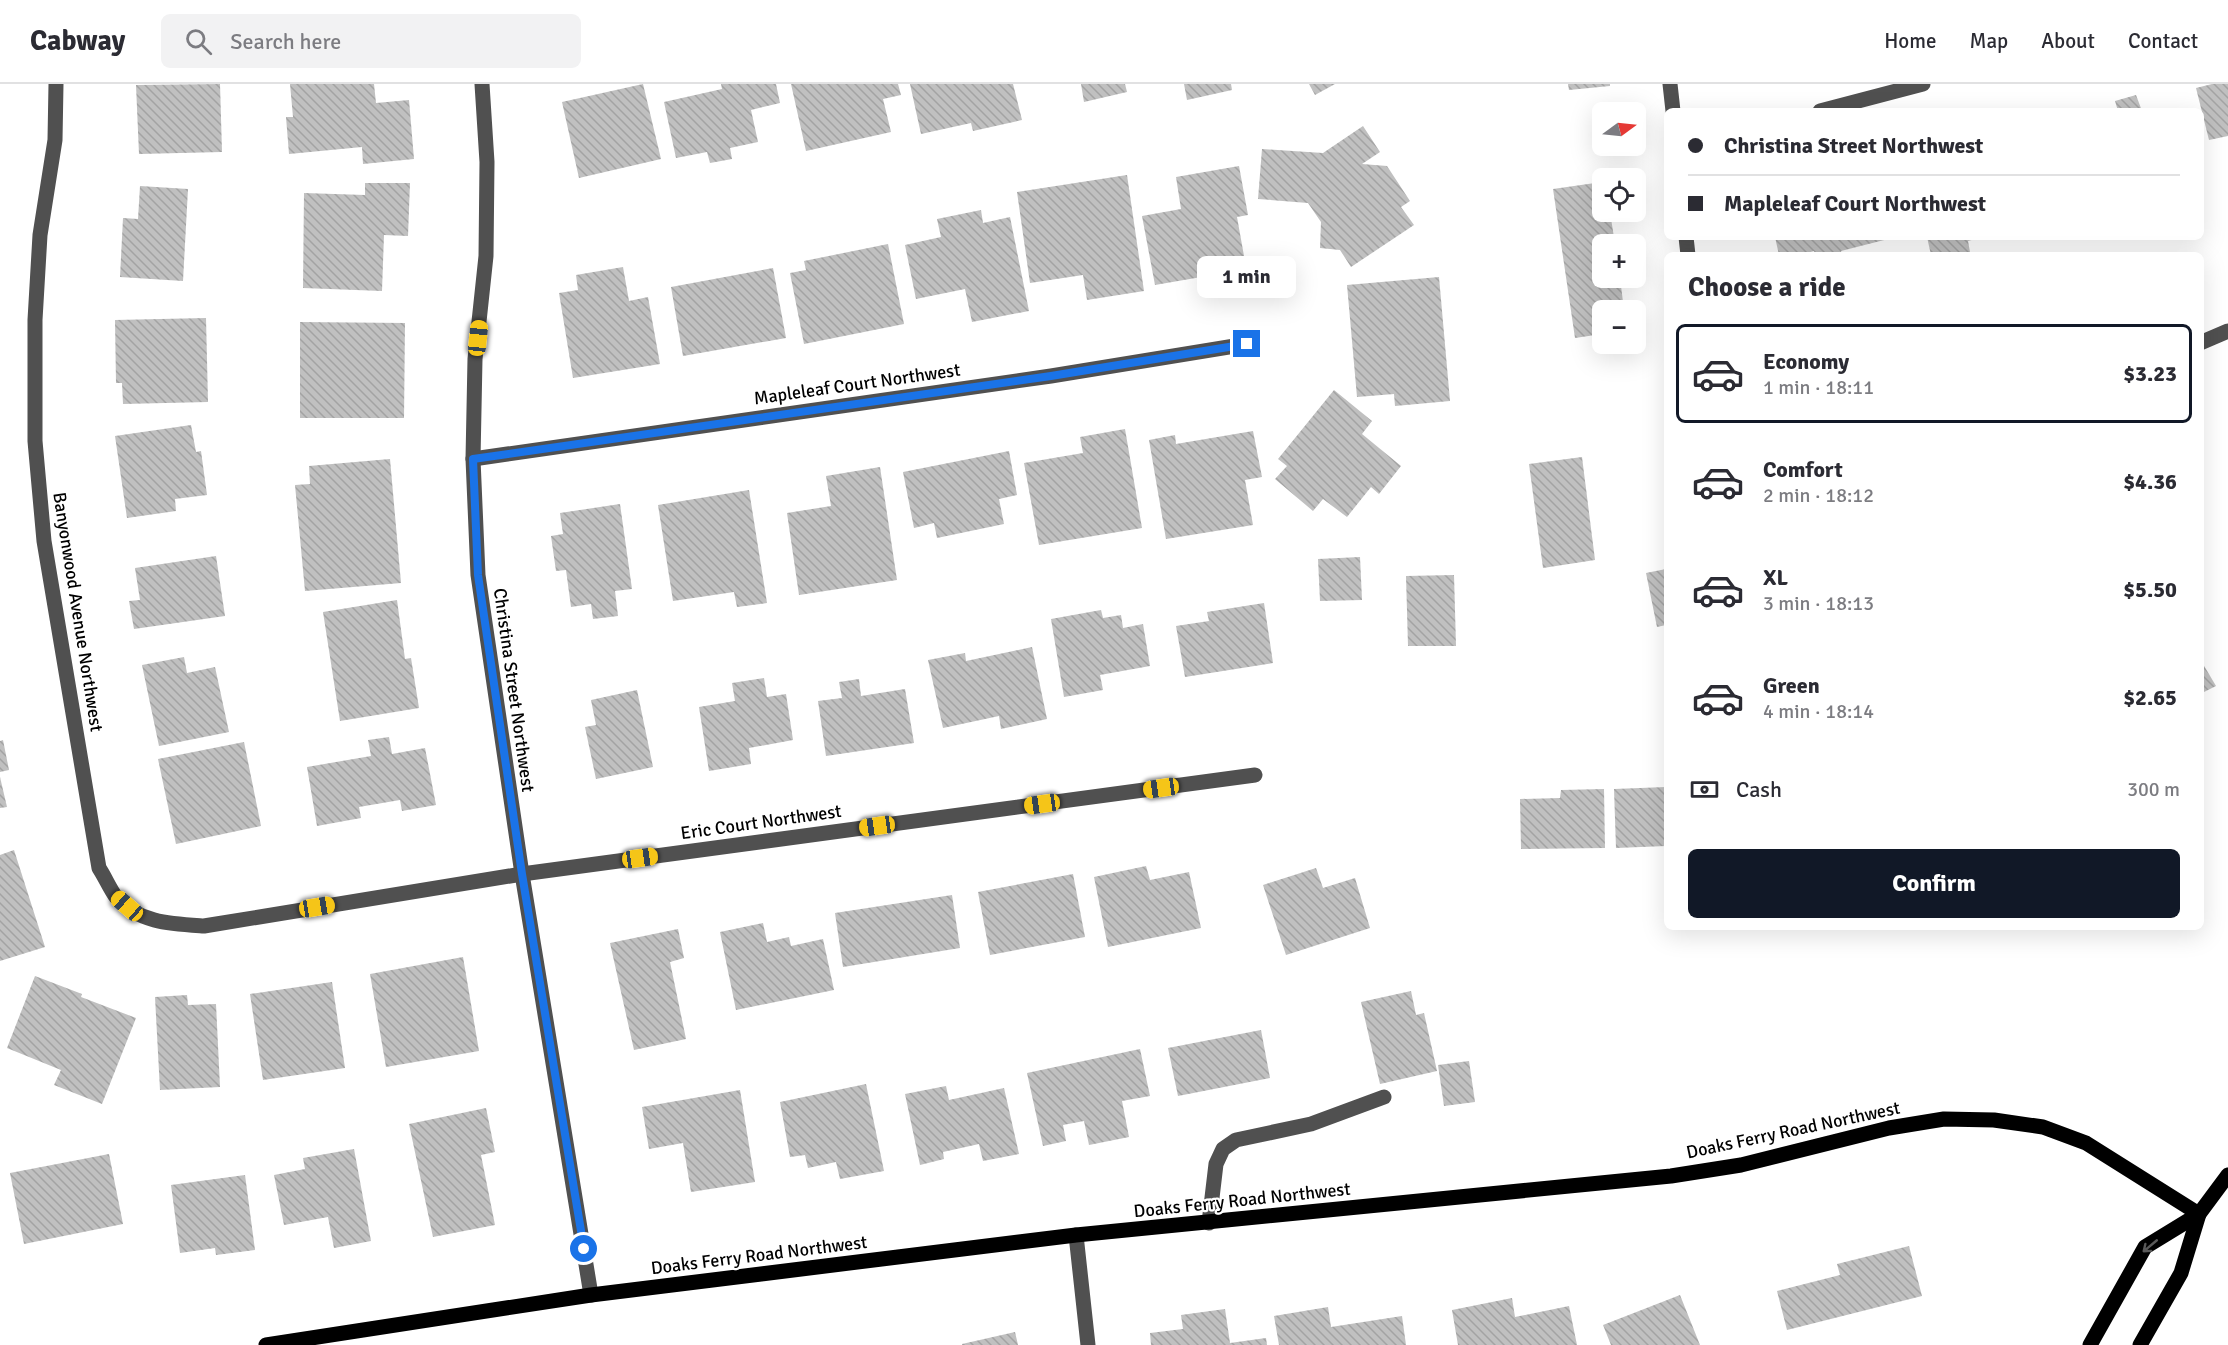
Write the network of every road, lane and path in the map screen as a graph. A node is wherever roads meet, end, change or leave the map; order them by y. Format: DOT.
graph roads {
  1 [pos="56,84"];
  2 [pos="482,84"];
  3 [pos="1670,84"];
  4 [pos="1923,84"];
  5 [pos="1673,108"];
  6 [pos="1831,108"];
  7 [pos="2228,331"];
  8 [pos="2204,341"];
  9 [pos="1247,344"];
  10 [pos="473,459"];
  11 [pos="1255,775"];
  12 [pos="522,874"];
  13 [pos="137,915"];
  14 [pos="1384,1097"];
  15 [pos="2228,1176"];
  16 [pos="2199,1214"];
  17 [pos="1209,1223"];
  18 [pos="1076,1236"];
  19 [pos="591,1295"];
  20 [pos="266,1345"];
  21 [pos="1088,1345"];
  22 [pos="2090,1345"];
  23 [pos="2140,1345"];
  1 -- 13 [label="street, Banyonwood Avenue Northwest"];
  2 -- 10 [label="street, Christina Street Northwest"];
  3 -- 5 [label="street"];
  4 -- 6 [label="street"];
  7 -- 8 [label="street"];
  9 -- 10 [label="street, Mapleleaf Court Northwest"];
  10 -- 12 [label="street, Christina Street Northwest"];
  11 -- 12 [label="street, Eric Court Northwest"];
  12 -- 13 [label="street, Eric Court Northwest"];
  12 -- 19 [label="street, Christina Street Northwest"];
  14 -- 17 [label="street"];
  15 -- 16 [label="main road"];
  16 -- 17 [label="main road, Doaks Ferry Road Northwest"];
  16 -- 22 [label="main road, one-way"];
  16 -- 23 [label="main road"];
  17 -- 18 [label="main road, Doaks Ferry Road Northwest"];
  18 -- 19 [label="main road, Doaks Ferry Road Northwest"];
  18 -- 21 [label="street"];
  19 -- 20 [label="main road, Doaks Ferry Road Northwest"];
}
